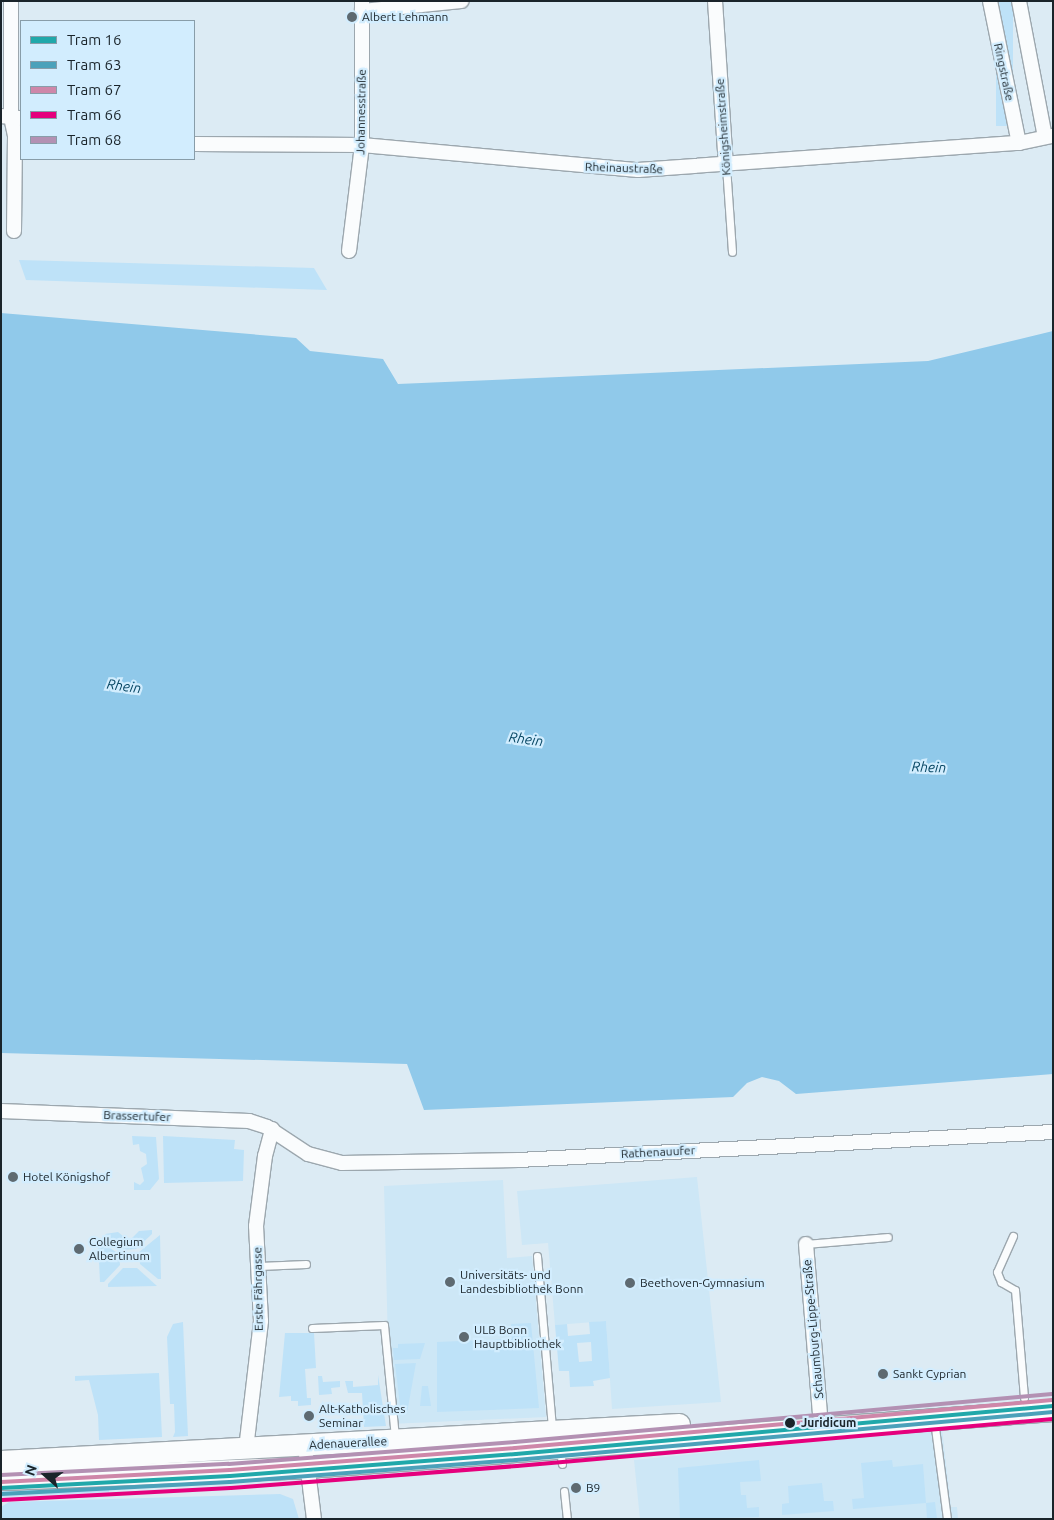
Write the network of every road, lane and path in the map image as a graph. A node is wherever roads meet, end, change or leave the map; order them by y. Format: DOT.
graph roads {
  1 [pos="11,1"];
  2 [pos="461,1"];
  3 [pos="715,1"];
  4 [pos="990,1"];
  5 [pos="1019,1"];
  6 [pos="362,6"];
  7 [pos="11,117"];
  8 [pos="1049,137"];
  9 [pos="1019,143"];
  10 [pos="195,144"];
  11 [pos="362,145"];
  12 [pos="726,166"];
  13 [pos="14,231"];
  14 [pos="349,251"];
  15 [pos="732,252"];
  16 [pos="1,1111"];
  17 [pos="272,1129"];
  18 [pos="1053,1132"];
  19 [pos="1013,1236"];
  20 [pos="888,1238"];
  21 [pos="806,1244"];
  22 [pos="537,1256"];
  23 [pos="306,1264"];
  24 [pos="259,1266"];
  25 [pos="312,1328"];
  26 [pos="1053,1395"];
  27 [pos="1024,1398"];
  28 [pos="1053,1410"];
  29 [pos="820,1414"];
  30 [pos="934,1420"];
  31 [pos="395,1441"];
  32 [pos="305,1446"];
  33 [pos="558,1448"];
  34 [pos="246,1449"];
  35 [pos="28,1460"];
  36 [pos="1,1461"];
  37 [pos="307,1467"];
  38 [pos="1,1478"];
  39 [pos="564,1491"];
  40 [pos="314,1519"];
  41 [pos="567,1519"];
  42 [pos="947,1519"];
  1 -- 7 [label="street"];
  2 -- 6 [label="street"];
  3 -- 12 [label="street, Königsheimstraße"];
  4 -- 9 [label="street, Ringstraße"];
  5 -- 8 [label="street"];
  6 -- 11 [label="street, Johannesstraße"];
  7 -- 13 [label="street"];
  8 -- 9 [label="street, Rheinaustraße"];
  9 -- 12 [label="street, Rheinaustraße"];
  10 -- 11 [label="street, Rheinaustraße"];
  11 -- 12 [label="street, Rheinaustraße"];
  11 -- 14 [label="street, Johannesstraße"];
  12 -- 15 [label="lane, Königsheimstraße"];
  16 -- 17 [label="street, Brassertufer"];
  17 -- 18 [label="street, Rathenauufer"];
  17 -- 24 [label="street, Erste Fährgasse"];
  19 -- 27 [label="lane"];
  20 -- 21 [label="lane"];
  21 -- 29 [label="street, Schaumburg-Lippe-Straße"];
  22 -- 33 [label="lane"];
  23 -- 24 [label="lane"];
  24 -- 34 [label="street, Erste Fährgasse"];
  25 -- 31 [label="lane"];
  26 -- 27 [label="main road, Adenauerallee"];
  27 -- 29 [label="main road, Adenauerallee"];
  28 -- 30 [label="main road, Adenauerallee"];
  29 -- 33 [label="main road, Adenauerallee"];
  30 -- 33 [label="main road, Adenauerallee"];
  30 -- 42 [label="lane"];
  31 -- 32 [label="main road, Adenauerallee"];
  31 -- 33 [label="main road, Adenauerallee"];
  32 -- 34 [label="main road, Adenauerallee"];
  32 -- 37 [label="street"];
  33 -- 37 [label="main road, Adenauerallee"];
  34 -- 35 [label="main road, Adenauerallee"];
  35 -- 36 [label="main road, Adenauerallee"];
  35 -- 38 [label="main road"];
  37 -- 38 [label="main road, Adenauerallee"];
  37 -- 40 [label="street"];
  39 -- 41 [label="lane"];
}
